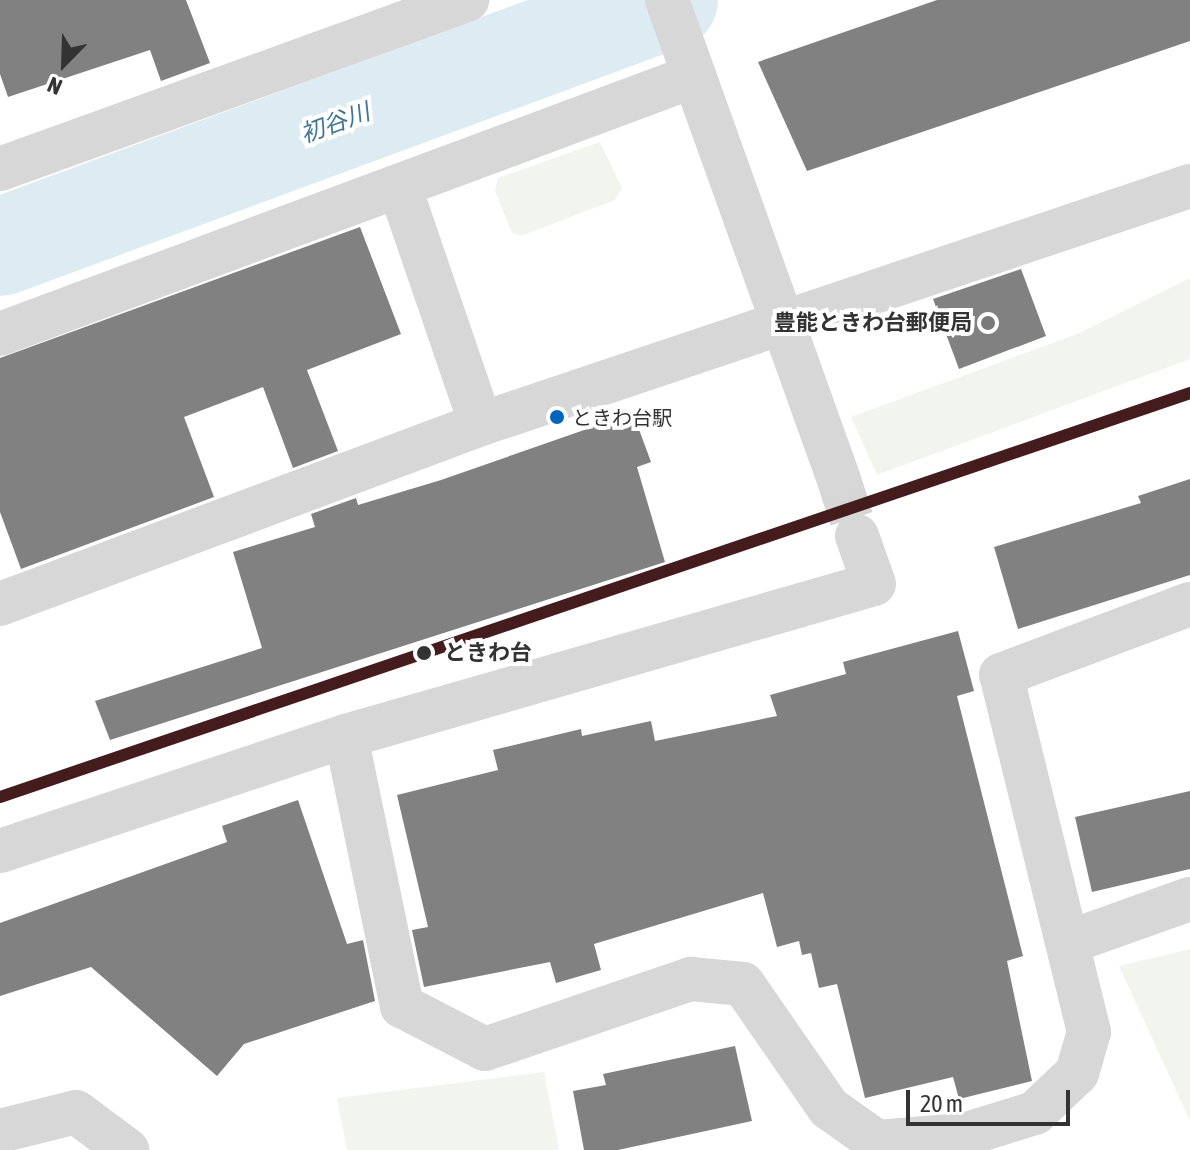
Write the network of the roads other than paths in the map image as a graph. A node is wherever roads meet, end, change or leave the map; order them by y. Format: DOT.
graph roads {
  1 [pos="467,0"];
  2 [pos="667,0"];
  3 [pos="694,76"];
  4 [pos="0,169"];
  5 [pos="1190,186"];
  6 [pos="401,191"];
  7 [pos="781,319"];
  8 [pos="0,334"];
  9 [pos="481,424"];
  10 [pos="838,477"];
  11 [pos="857,536"];
  12 [pos="0,604"];
  13 [pos="1190,604"];
  14 [pos="346,736"];
  15 [pos="0,851"];
  16 [pos="1190,899"];
  17 [pos="1069,942"];
  18 [pos="0,1131"];
  19 [pos="127,1150"];
  1 -- 4 [label="street"];
  2 -- 3 [label="street"];
  3 -- 6 [label="street"];
  3 -- 7 [label="street"];
  5 -- 7 [label="street"];
  6 -- 8 [label="street"];
  6 -- 9 [label="street"];
  7 -- 9 [label="street"];
  7 -- 10 [label="street"];
  9 -- 12 [label="street"];
  11 -- 14 [label="street"];
  13 -- 17 [label="street"];
  14 -- 15 [label="street"];
  14 -- 17 [label="street"];
  16 -- 17 [label="street"];
  18 -- 19 [label="street"];
}
